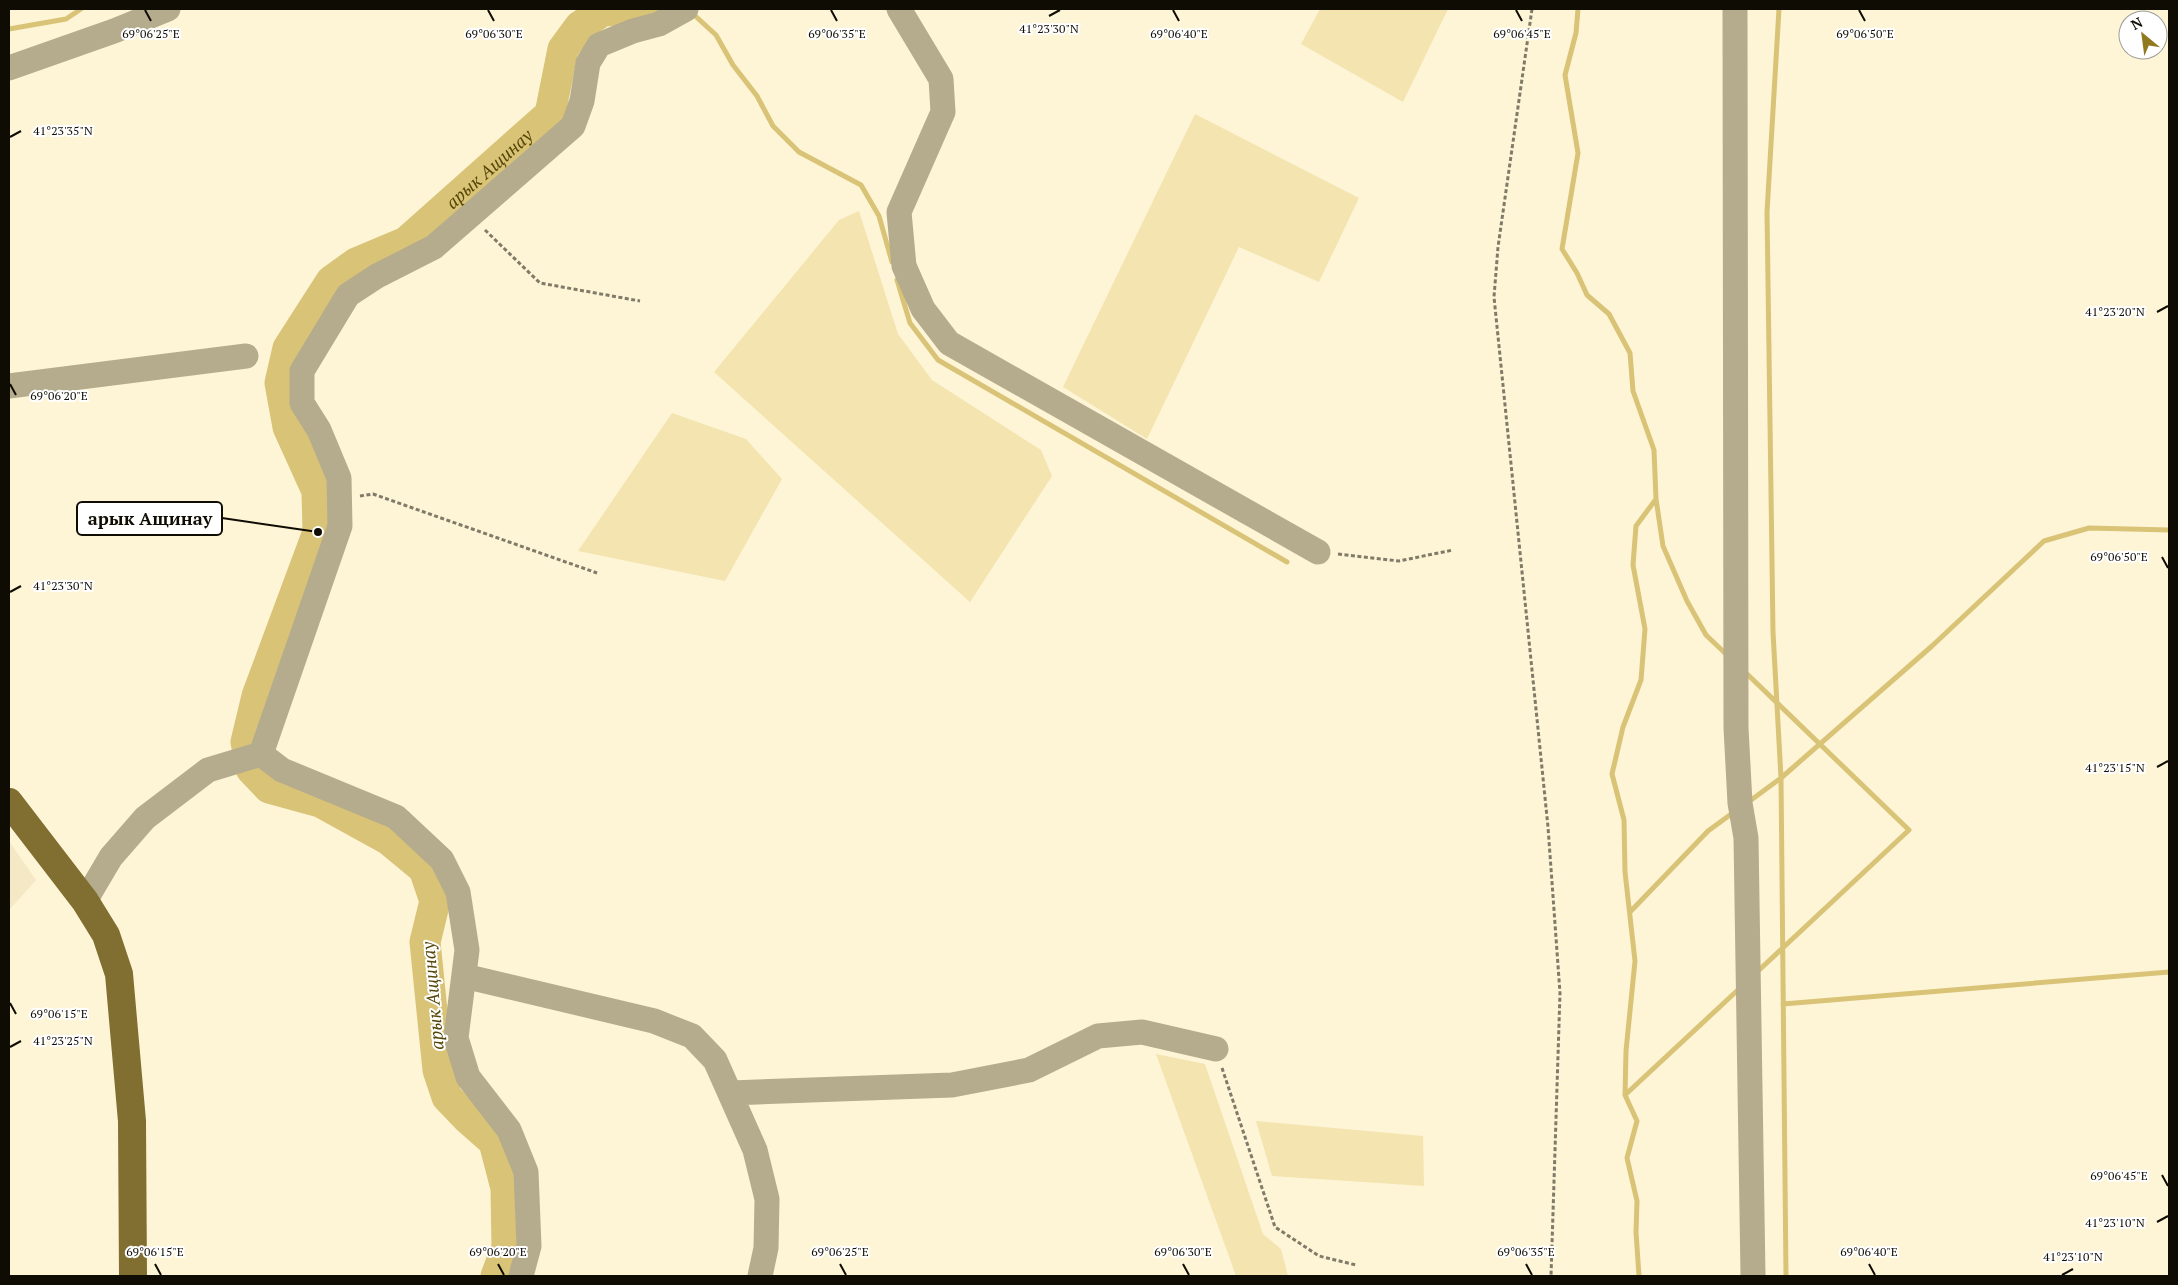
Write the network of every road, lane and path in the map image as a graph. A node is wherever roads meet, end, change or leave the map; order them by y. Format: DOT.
graph roads {
  1 [pos="168,9"];
  2 [pos="686,9"];
  3 [pos="899,9"];
  4 [pos="1532,9"];
  5 [pos="1735,9"];
  6 [pos="9,68"];
  7 [pos="470,216"];
  8 [pos="640,301"];
  9 [pos="246,356"];
  10 [pos="9,386"];
  11 [pos="340,498"];
  12 [pos="1453,550"];
  13 [pos="1318,552"];
  14 [pos="596,572"];
  15 [pos="261,754"];
  16 [pos="9,802"];
  17 [pos="85,902"];
  18 [pos="464,976"];
  19 [pos="1216,1049"];
  20 [pos="730,1093"];
  21 [pos="1356,1265"];
  22 [pos="134,1276"];
  23 [pos="521,1276"];
  24 [pos="760,1276"];
  25 [pos="1551,1276"];
  26 [pos="1754,1276"];
  1 -- 6 [label="street"];
  2 -- 7 [label="street"];
  3 -- 13 [label="street"];
  4 -- 25 [label="path"];
  5 -- 26 [label="street"];
  7 -- 8 [label="path"];
  7 -- 11 [label="street"];
  9 -- 10 [label="street"];
  11 -- 14 [label="path"];
  11 -- 15 [label="street"];
  12 -- 13 [label="path"];
  15 -- 17 [label="street"];
  15 -- 18 [label="street"];
  16 -- 17 [label="main road"];
  17 -- 22 [label="main road"];
  18 -- 20 [label="street"];
  18 -- 23 [label="street"];
  19 -- 20 [label="street"];
  19 -- 21 [label="path"];
  20 -- 24 [label="street"];
}
